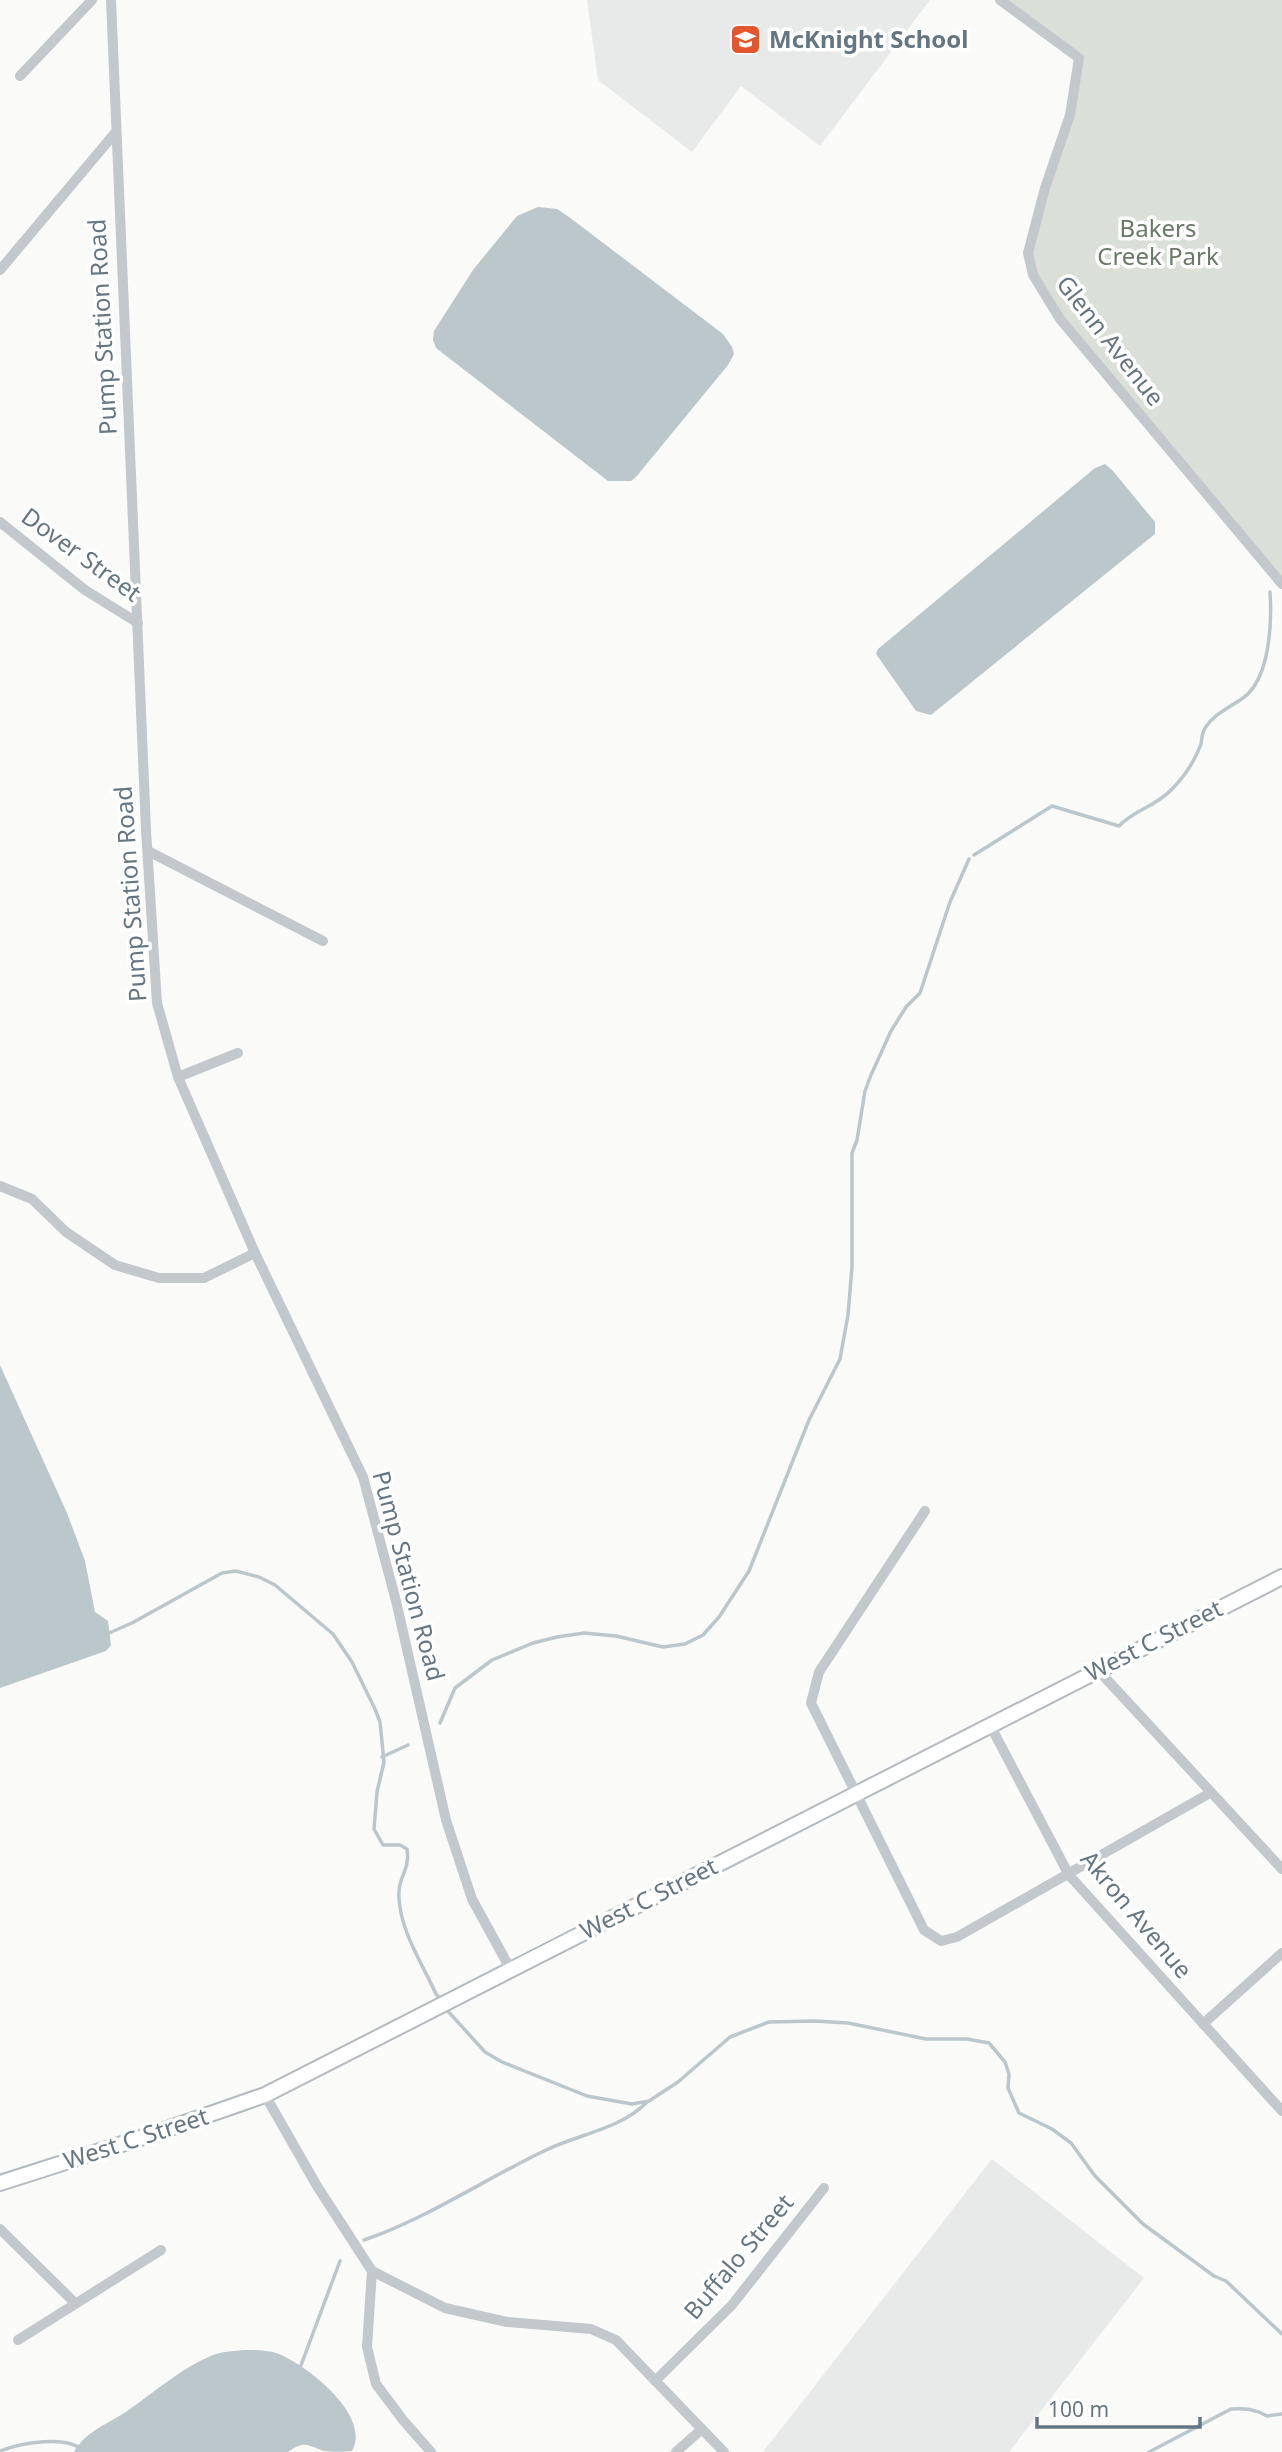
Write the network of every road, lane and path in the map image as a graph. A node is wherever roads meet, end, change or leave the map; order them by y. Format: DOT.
graph roads {
  1 [pos="92,0"];
  2 [pos="111,0"];
  3 [pos="1000,0"];
  4 [pos="20,76"];
  5 [pos="115,133"];
  6 [pos="0,270"];
  7 [pos="0,522"];
  8 [pos="1282,584"];
  9 [pos="138,623"];
  10 [pos="148,851"];
  11 [pos="323,941"];
  12 [pos="238,1053"];
  13 [pos="178,1077"];
  14 [pos="0,1186"];
  15 [pos="255,1253"];
  16 [pos="925,1511"];
  17 [pos="1282,1577"];
  18 [pos="1098,1670"];
  19 [pos="990,1725"];
  20 [pos="1210,1793"];
  21 [pos="858,1794"];
  22 [pos="1282,1869"];
  23 [pos="1069,1875"];
  24 [pos="1282,1954"];
  25 [pos="510,1970"];
  26 [pos="1203,2024"];
  27 [pos="265,2095"];
  28 [pos="1282,2111"];
  29 [pos="0,2183"];
  30 [pos="824,2188"];
  31 [pos="0,2230"];
  32 [pos="161,2250"];
  33 [pos="372,2271"];
  34 [pos="75,2303"];
  35 [pos="18,2340"];
  36 [pos="655,2381"];
  37 [pos="702,2429"];
  38 [pos="431,2452"];
  39 [pos="676,2452"];
  40 [pos="724,2452"];
  1 -- 4 [label="street"];
  2 -- 5 [label="street, Pump Station Road"];
  3 -- 8 [label="street, Glenn Avenue"];
  5 -- 6 [label="street"];
  5 -- 9 [label="street, Pump Station Road"];
  7 -- 9 [label="street, Dover Street"];
  9 -- 10 [label="street, Pump Station Road"];
  10 -- 11 [label="street"];
  10 -- 13 [label="street, Pump Station Road"];
  12 -- 13 [label="street"];
  13 -- 15 [label="street, Pump Station Road"];
  14 -- 15 [label="street"];
  15 -- 25 [label="street, Pump Station Road"];
  16 -- 21 [label="street"];
  17 -- 18 [label="main road, West C Street"];
  18 -- 19 [label="main road, West C Street"];
  18 -- 20 [label="street"];
  19 -- 21 [label="main road, West C Street"];
  19 -- 23 [label="street, Akron Avenue"];
  20 -- 22 [label="street"];
  20 -- 23 [label="street"];
  21 -- 23 [label="street"];
  21 -- 25 [label="main road, West C Street"];
  23 -- 26 [label="street, Akron Avenue"];
  24 -- 26 [label="street"];
  25 -- 27 [label="main road, West C Street"];
  26 -- 28 [label="street, Akron Avenue"];
  27 -- 29 [label="main road, West C Street"];
  27 -- 33 [label="street"];
  30 -- 36 [label="street, Buffalo Street"];
  31 -- 34 [label="street"];
  32 -- 34 [label="street"];
  33 -- 36 [label="street"];
  33 -- 38 [label="street"];
  34 -- 35 [label="street"];
  36 -- 37 [label="street"];
  37 -- 39 [label="street"];
  37 -- 40 [label="street"];
}
